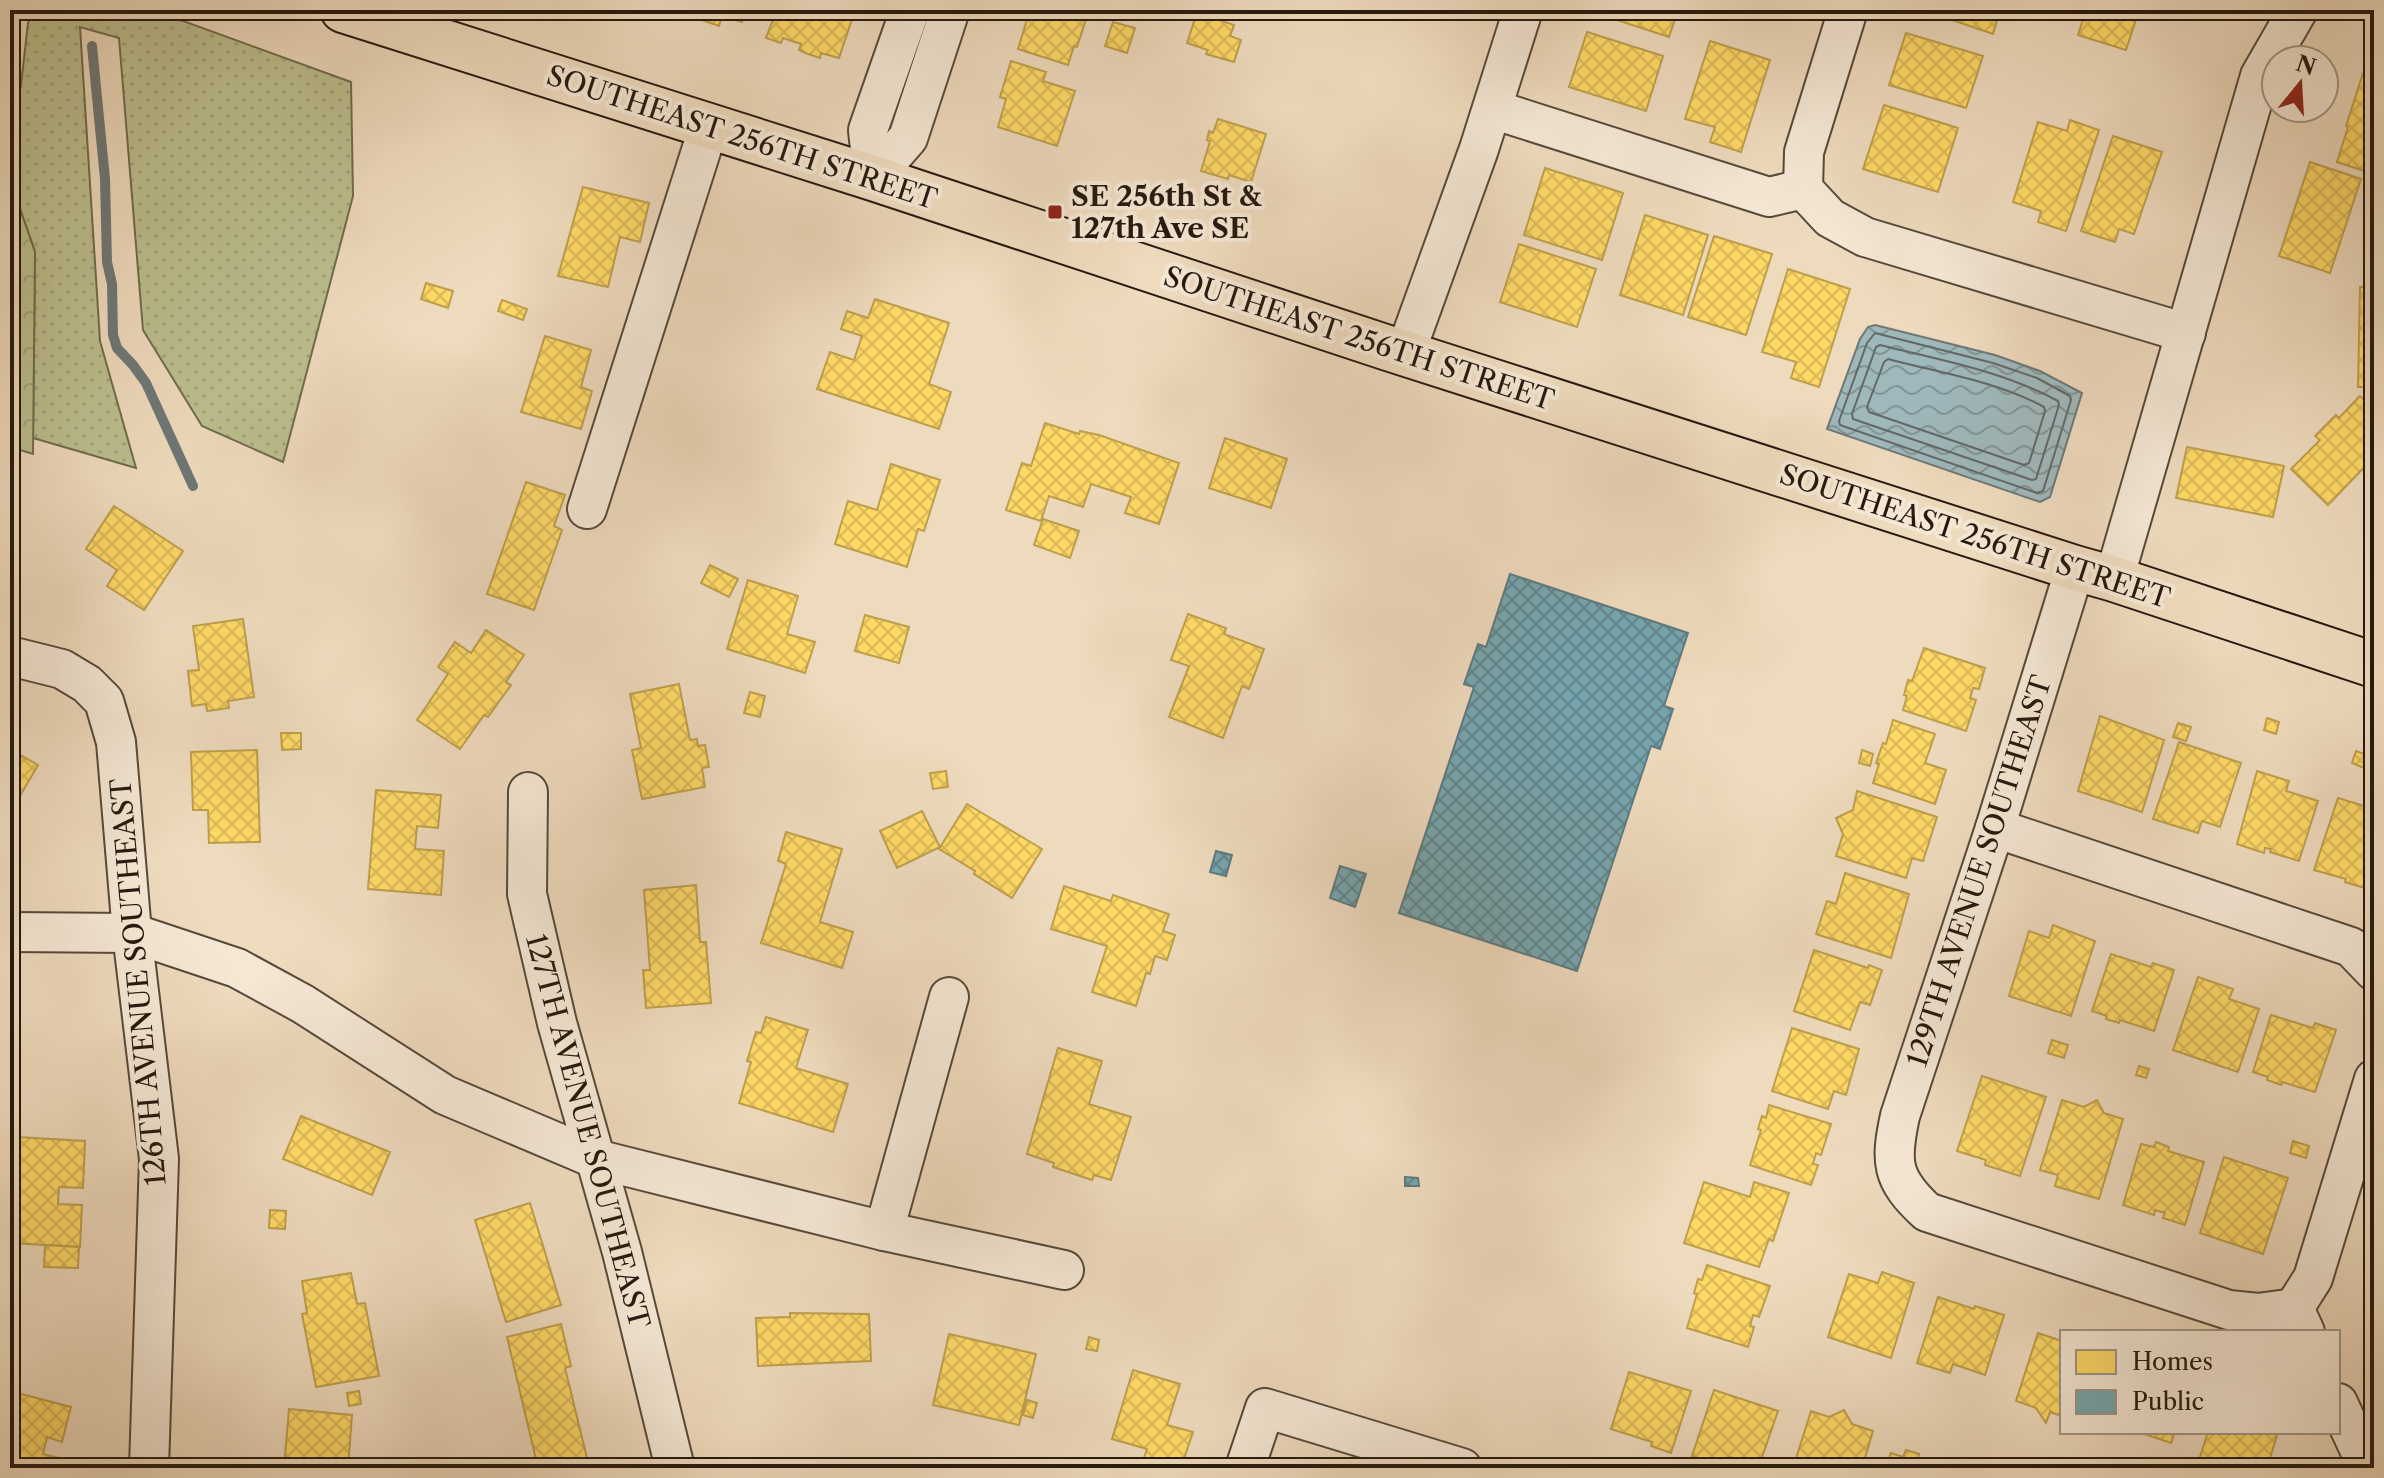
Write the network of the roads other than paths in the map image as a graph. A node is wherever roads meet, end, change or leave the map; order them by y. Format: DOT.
graph roads {
  1 [pos="343,10"];
  2 [pos="910,10"];
  3 [pos="950,10"];
  4 [pos="1523,10"];
  5 [pos="1848,10"];
  6 [pos="2298,10"];
  7 [pos="1492,109"];
  8 [pos="709,126"];
  9 [pos="873,178"];
  10 [pos="1803,189"];
  11 [pos="2186,333"];
  12 [pos="1405,354"];
  13 [pos="587,509"];
  14 [pos="2094,574"];
  15 [pos="10,656"];
  16 [pos="2374,665"];
  17 [pos="528,792"];
  18 [pos="1995,828"];
  19 [pos="10,932"];
  20 [pos="132,933"];
  21 [pos="2374,971"];
  22 [pos="949,997"];
  23 [pos="2374,1079"];
  24 [pos="596,1159"];
  25 [pos="884,1231"];
  26 [pos="1064,1270"];
  27 [pos="2300,1320"];
  28 [pos="2340,1407"];
  29 [pos="149,1468"];
  30 [pos="675,1468"];
  31 [pos="1245,1468"];
  32 [pos="1462,1468"];
  33 [pos="2368,1468"];
  1 -- 8 [label="main road, SOUTHEAST 256TH STREET"];
  2 -- 9 [label="street"];
  3 -- 9 [label="street"];
  4 -- 7 [label="street"];
  5 -- 10 [label="street"];
  6 -- 11 [label="street, 129TH AVENUE SOUTHEAST"];
  7 -- 10 [label="street"];
  7 -- 12 [label="street"];
  8 -- 9 [label="main road, SOUTHEAST 256TH STREET"];
  8 -- 13 [label="street"];
  9 -- 12 [label="main road, SOUTHEAST 256TH STREET"];
  10 -- 11 [label="street"];
  11 -- 14 [label="street, 129TH AVENUE SOUTHEAST"];
  12 -- 14 [label="main road, SOUTHEAST 256TH STREET"];
  14 -- 16 [label="main road, SOUTHEAST 256TH STREET"];
  14 -- 18 [label="street, 129TH AVENUE SOUTHEAST"];
  15 -- 20 [label="street, 126TH AVENUE SOUTHEAST"];
  17 -- 24 [label="street, 127TH AVENUE SOUTHEAST"];
  18 -- 21 [label="street"];
  18 -- 27 [label="street, 129TH AVENUE SOUTHEAST"];
  19 -- 20 [label="street"];
  20 -- 24 [label="street"];
  20 -- 29 [label="street, 126TH AVENUE SOUTHEAST"];
  22 -- 25 [label="street"];
  23 -- 27 [label="street"];
  24 -- 25 [label="street"];
  24 -- 30 [label="street, 127TH AVENUE SOUTHEAST"];
  25 -- 26 [label="street"];
  28 -- 33 [label="street"];
  31 -- 32 [label="street"];
}
